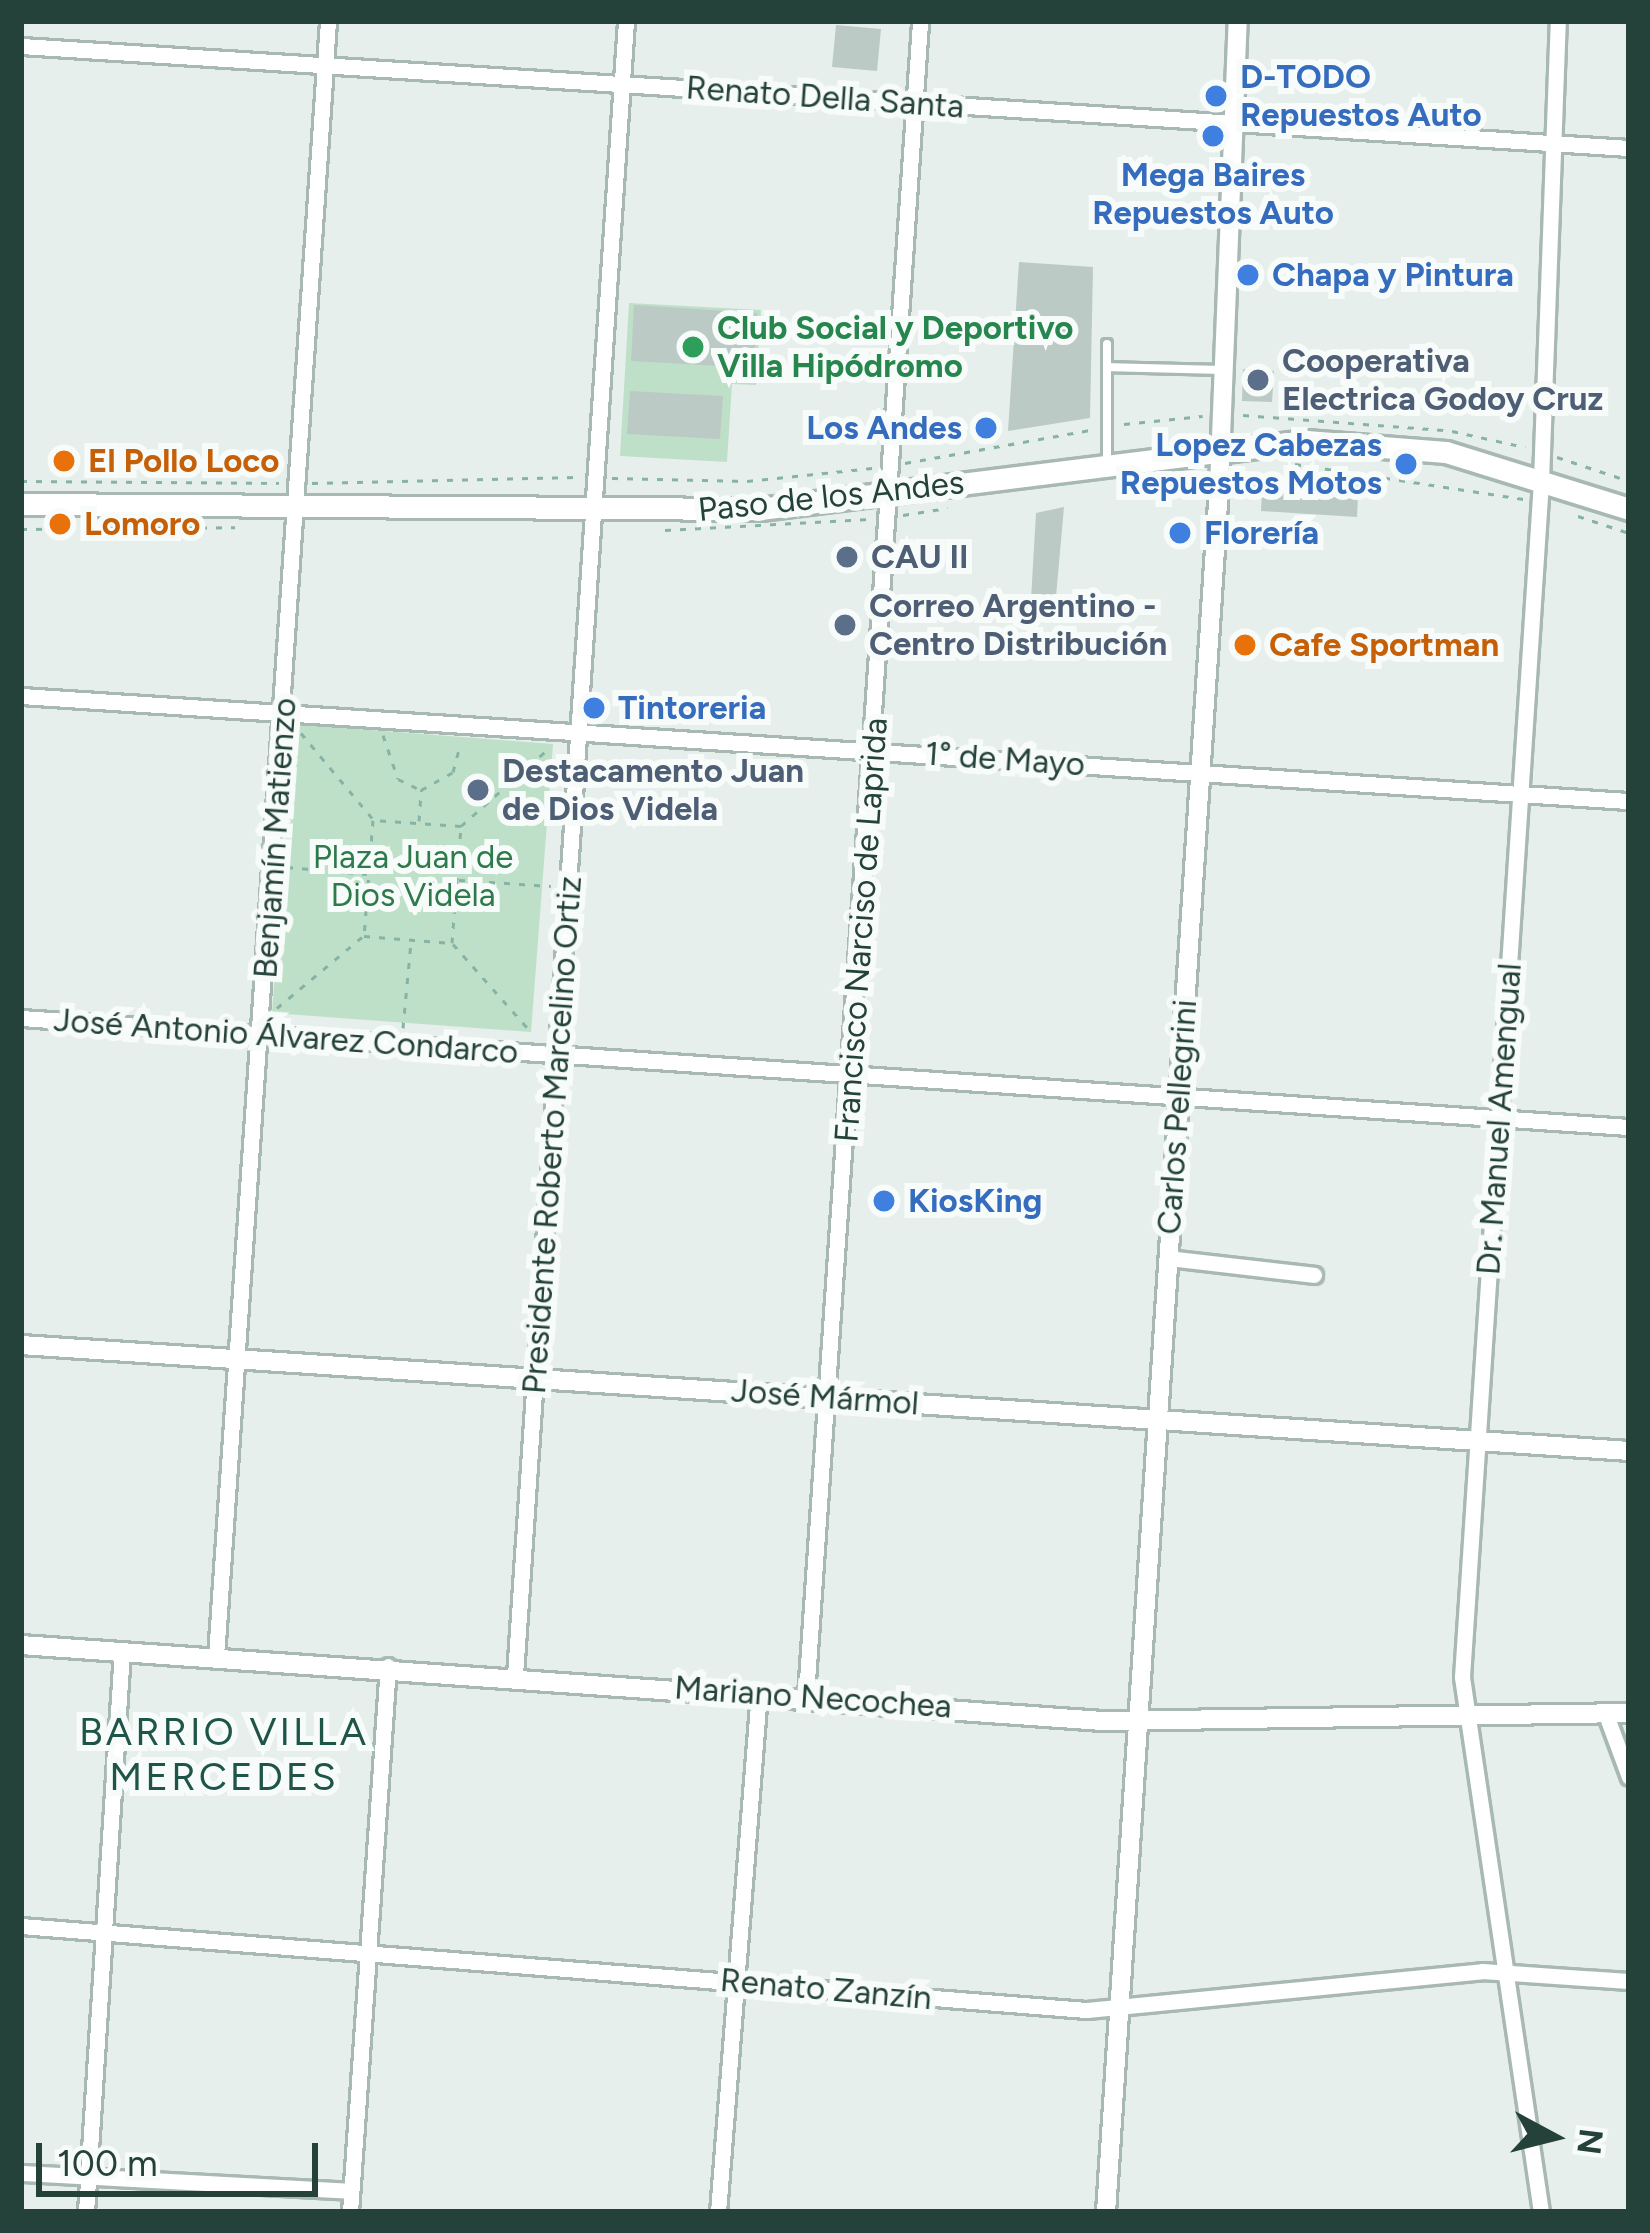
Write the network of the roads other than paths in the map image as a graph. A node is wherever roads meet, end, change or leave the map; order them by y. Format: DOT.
graph roads {
  1 [pos="328,21"];
  2 [pos="626,21"];
  3 [pos="920,21"];
  4 [pos="1238,21"];
  5 [pos="1558,21"];
  6 [pos="21,46"];
  7 [pos="326,64"];
  8 [pos="622,82"];
  9 [pos="914,103"];
  10 [pos="1232,123"];
  11 [pos="1554,144"];
  12 [pos="1629,148"];
  13 [pos="1107,344"];
  14 [pos="1107,367"];
  15 [pos="1218,370"];
  16 [pos="1220,444"];
  17 [pos="1107,460"];
  18 [pos="1541,480"];
  19 [pos="887,496"];
  20 [pos="21,504"];
  21 [pos="299,508"];
  22 [pos="1629,509"];
  23 [pos="592,511"];
  24 [pos="21,696"];
  25 [pos="283,710"];
  26 [pos="580,730"];
  27 [pos="874,749"];
  28 [pos="1200,773"];
  29 [pos="1520,792"];
  30 [pos="1629,801"];
  31 [pos="21,1018"];
  32 [pos="262,1034"];
  33 [pos="559,1053"];
  34 [pos="853,1073"];
  35 [pos="1178,1094"];
  36 [pos="1499,1118"];
  37 [pos="1629,1127"];
  38 [pos="1168,1258"];
  39 [pos="1315,1276"];
  40 [pos="21,1345"];
  41 [pos="238,1359"];
  42 [pos="536,1378"];
  43 [pos="829,1397"];
  44 [pos="1157,1418"];
  45 [pos="1478,1439"];
  46 [pos="1629,1451"];
  47 [pos="21,1645"];
  48 [pos="122,1651"];
  49 [pos="216,1656"];
  50 [pos="388,1666"];
  51 [pos="515,1675"];
  52 [pos="759,1692"];
  53 [pos="806,1695"];
  54 [pos="1462,1708"];
  55 [pos="1605,1712"];
  56 [pos="1629,1713"];
  57 [pos="1138,1721"];
  58 [pos="1629,1777"];
  59 [pos="21,1926"];
  60 [pos="104,1932"];
  61 [pos="368,1953"];
  62 [pos="1504,1970"];
  63 [pos="1629,1981"];
  64 [pos="736,1982"];
  65 [pos="1118,2011"];
  66 [pos="21,2173"];
  67 [pos="88,2176"];
  68 [pos="351,2191"];
  69 [pos="86,2212"];
  70 [pos="350,2212"];
  71 [pos="718,2212"];
  72 [pos="1106,2212"];
  73 [pos="1541,2212"];
  1 -- 7 [label="street, Benjamín Matienzo"];
  2 -- 8 [label="street, Presidente Roberto Marcelino Ortiz"];
  3 -- 9 [label="street, Francisco Narciso de Laprida"];
  4 -- 10 [label="street, Carlos Pellegrini"];
  5 -- 11 [label="street, Dr. Manuel Amengual"];
  6 -- 7 [label="street, Renato Della Santa"];
  7 -- 8 [label="street, Renato Della Santa"];
  7 -- 21 [label="street, Benjamín Matienzo"];
  8 -- 9 [label="street, Renato Della Santa"];
  8 -- 23 [label="street, Presidente Roberto Marcelino Ortiz"];
  9 -- 10 [label="street, Renato Della Santa"];
  9 -- 19 [label="street, Francisco Narciso de Laprida"];
  10 -- 11 [label="street, Renato Della Santa"];
  10 -- 15 [label="street, Carlos Pellegrini"];
  11 -- 12 [label="street, Renato Della Santa"];
  11 -- 18 [label="street, Dr. Manuel Amengual"];
  13 -- 14 [label="lane"];
  14 -- 15 [label="lane"];
  14 -- 17 [label="lane"];
  15 -- 16 [label="street, Carlos Pellegrini"];
  16 -- 17 [label="main road, Paso de los Andes"];
  16 -- 18 [label="main road, Paso de los Andes"];
  16 -- 28 [label="street, Carlos Pellegrini"];
  17 -- 19 [label="main road, Paso de los Andes"];
  18 -- 22 [label="main road, Paso de los Andes"];
  18 -- 29 [label="street, Dr. Manuel Amengual"];
  19 -- 23 [label="main road, Paso de los Andes"];
  19 -- 27 [label="street, Francisco Narciso de Laprida"];
  20 -- 21 [label="main road, Paso de los Andes"];
  21 -- 23 [label="main road, Paso de los Andes"];
  21 -- 25 [label="street, Benjamín Matienzo"];
  23 -- 26 [label="street, Presidente Roberto Marcelino Ortiz"];
  24 -- 25 [label="street, 1° de Mayo"];
  25 -- 26 [label="street, 1° de Mayo"];
  25 -- 32 [label="street, Benjamín Matienzo"];
  26 -- 27 [label="street, 1° de Mayo"];
  26 -- 33 [label="street, Presidente Roberto Marcelino Ortiz"];
  27 -- 28 [label="street, 1° de Mayo"];
  27 -- 34 [label="street, Francisco Narciso de Laprida"];
  28 -- 29 [label="street, 1° de Mayo"];
  28 -- 35 [label="street, Carlos Pellegrini"];
  29 -- 30 [label="street, 1° de Mayo"];
  29 -- 36 [label="street, Dr. Manuel Amengual"];
  31 -- 32 [label="street, José Antonio Álvarez Condarco"];
  32 -- 33 [label="street, José Antonio Álvarez Condarco"];
  32 -- 41 [label="street, Benjamín Matienzo"];
  33 -- 34 [label="street, José Antonio Álvarez Condarco"];
  33 -- 42 [label="street, Presidente Roberto Marcelino Ortiz"];
  34 -- 35 [label="street, José Antonio Álvarez Condarco"];
  34 -- 43 [label="street, Francisco Narciso de Laprida"];
  35 -- 36 [label="street, José Antonio Álvarez Condarco"];
  35 -- 38 [label="street, Carlos Pellegrini"];
  36 -- 37 [label="street, José Antonio Álvarez Condarco"];
  36 -- 45 [label="street, Dr. Manuel Amengual"];
  38 -- 39 [label="street"];
  38 -- 44 [label="street, Carlos Pellegrini"];
  40 -- 41 [label="street, José Mármol"];
  41 -- 42 [label="street, José Mármol"];
  41 -- 49 [label="street, Benjamín Matienzo"];
  42 -- 43 [label="street, José Mármol"];
  42 -- 51 [label="street, Presidente Roberto Marcelino Ortiz"];
  43 -- 44 [label="street, José Mármol"];
  43 -- 53 [label="street, Francisco Narciso de Laprida"];
  44 -- 45 [label="street, José Mármol"];
  44 -- 57 [label="street, Carlos Pellegrini"];
  45 -- 46 [label="street, José Mármol"];
  45 -- 54 [label="street, Dr. Manuel Amengual"];
  47 -- 48 [label="street, Mariano Necochea"];
  48 -- 49 [label="street, Mariano Necochea"];
  48 -- 60 [label="street"];
  49 -- 50 [label="street, Mariano Necochea"];
  50 -- 51 [label="street, Mariano Necochea"];
  50 -- 61 [label="street"];
  51 -- 52 [label="street, Mariano Necochea"];
  52 -- 53 [label="street, Mariano Necochea"];
  52 -- 64 [label="street"];
  53 -- 57 [label="street, Mariano Necochea"];
  54 -- 55 [label="street, Mariano Necochea"];
  54 -- 57 [label="street, Mariano Necochea"];
  54 -- 62 [label="street, Dr. Manuel Amengual"];
  55 -- 56 [label="street, Mariano Necochea"];
  55 -- 58 [label="street"];
  57 -- 65 [label="street, Carlos Pellegrini"];
  59 -- 60 [label="street, Renato Zanzín"];
  60 -- 61 [label="street, Renato Zanzín"];
  60 -- 67 [label="street"];
  61 -- 64 [label="street, Renato Zanzín"];
  61 -- 68 [label="street"];
  62 -- 63 [label="street, Renato Zanzín"];
  62 -- 65 [label="street, Renato Zanzín"];
  62 -- 73 [label="street, Dr. Manuel Amengual"];
  64 -- 65 [label="street, Renato Zanzín"];
  64 -- 71 [label="street"];
  65 -- 72 [label="street, Carlos Pellegrini"];
  66 -- 67 [label="street"];
  67 -- 68 [label="street"];
  67 -- 69 [label="street"];
  68 -- 70 [label="street"];
}
